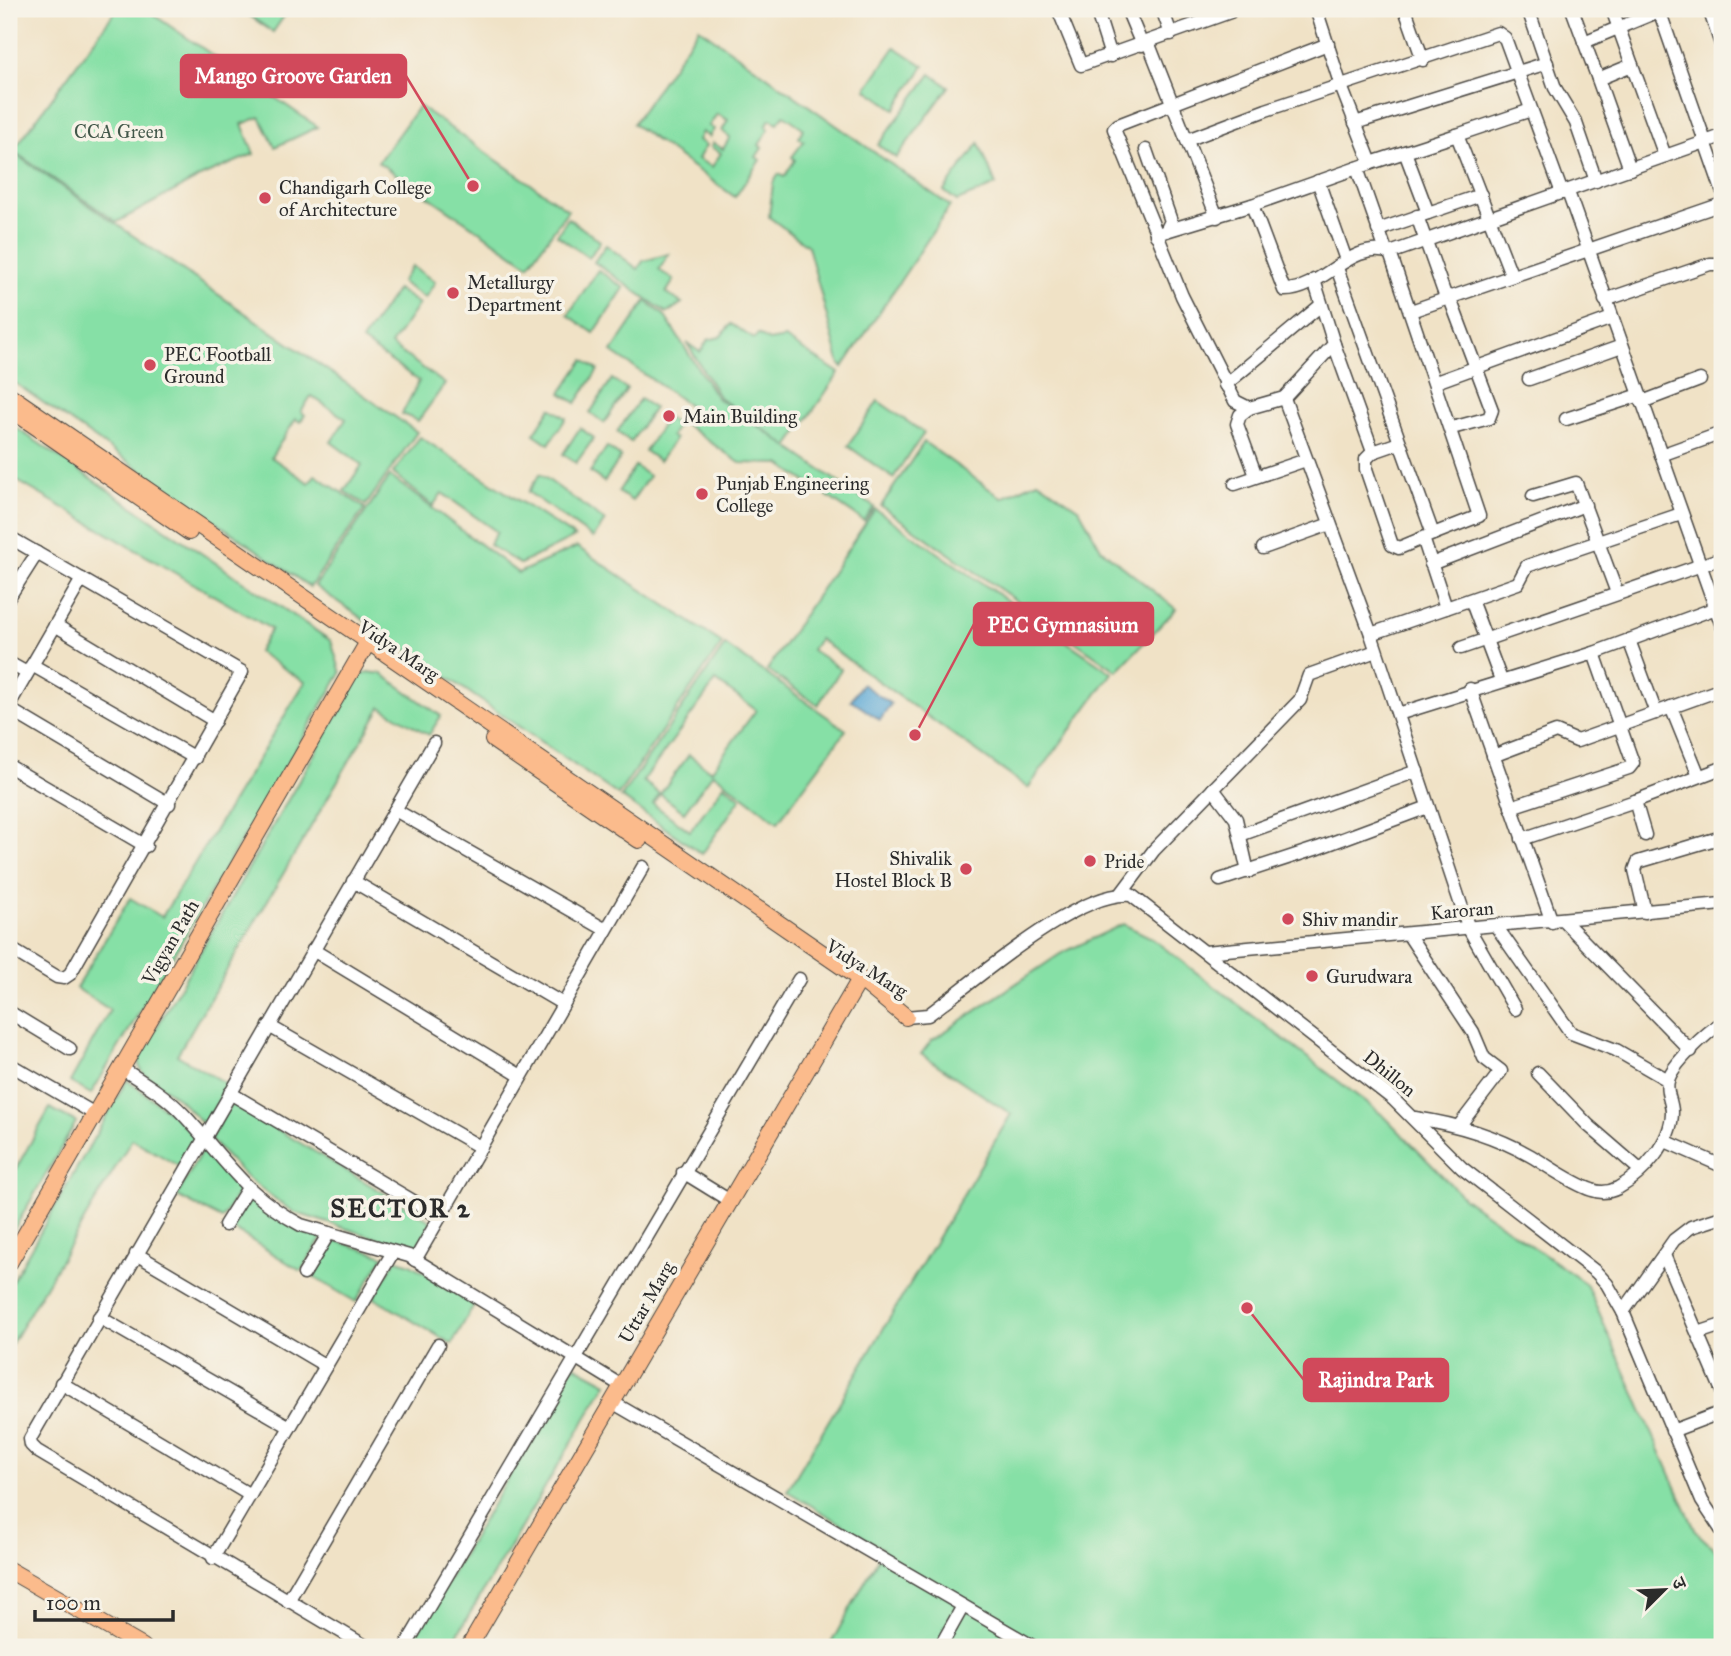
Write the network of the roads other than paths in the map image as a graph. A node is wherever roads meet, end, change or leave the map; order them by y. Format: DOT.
graph roads {
  1 [pos="1058,9"];
  2 [pos="1096,9"];
  3 [pos="1127,9"];
  4 [pos="1162,9"];
  5 [pos="1316,9"];
  6 [pos="1405,9"];
  7 [pos="1528,9"];
  8 [pos="1572,9"];
  9 [pos="1612,9"];
  10 [pos="1709,9"];
  11 [pos="1662,10"];
  12 [pos="1231,15"];
  13 [pos="1618,26"];
  14 [pos="1171,34"];
  15 [pos="1584,42"];
  16 [pos="1145,44"];
  17 [pos="1328,44"];
  18 [pos="1722,47"];
  19 [pos="1111,56"];
  20 [pos="1423,60"];
  21 [pos="1547,63"];
  22 [pos="1632,65"];
  23 [pos="1518,73"];
  24 [pos="1598,79"];
  25 [pos="1341,86"];
  26 [pos="1173,105"];
  27 [pos="1531,110"];
  28 [pos="1355,122"];
  29 [pos="1457,135"];
  30 [pos="1722,136"];
  31 [pos="1187,140"];
  32 [pos="1705,142"];
  33 [pos="1146,150"];
  34 [pos="1405,152"];
  35 [pos="1665,156"];
  36 [pos="1371,163"];
  37 [pos="1357,168"];
  38 [pos="1630,169"];
  39 [pos="1318,181"];
  40 [pos="1597,181"];
  41 [pos="1722,190"];
  42 [pos="1565,192"];
  43 [pos="1481,195"];
  44 [pos="1722,204"];
  45 [pos="1252,205"];
  46 [pos="1422,215"];
  47 [pos="1217,217"];
  48 [pos="1490,218"];
  49 [pos="1378,230"];
  50 [pos="1161,233"];
  51 [pos="1427,240"];
  52 [pos="1588,249"];
  53 [pos="1388,252"];
  54 [pos="1341,264"];
  55 [pos="1722,264"];
  56 [pos="1511,274"];
  57 [pos="1314,280"];
  58 [pos="1448,297"];
  59 [pos="1605,300"];
  60 [pos="1321,304"];
  61 [pos="1410,310"];
  62 [pos="1612,318"];
  63 [pos="1334,344"];
  64 [pos="1622,346"];
  65 [pos="1476,365"];
  66 [pos="1529,379"];
  67 [pos="1700,380"];
  68 [pos="1436,382"];
  69 [pos="1225,385"];
  70 [pos="9,395"];
  71 [pos="1284,398"];
  72 [pos="1641,399"];
  73 [pos="9,408"];
  74 [pos="1249,408"];
  75 [pos="1566,419"];
  76 [pos="1451,428"];
  77 [pos="1722,433"];
  78 [pos="1399,443"];
  79 [pos="1373,452"];
  80 [pos="1661,454"];
  81 [pos="1306,460"];
  82 [pos="1256,477"];
  83 [pos="1235,484"];
  84 [pos="1533,496"];
  85 [pos="1585,505"];
  86 [pos="1681,514"];
  87 [pos="1330,524"];
  88 [pos="1428,536"];
  89 [pos="9,537"];
  90 [pos="1600,542"];
  91 [pos="1263,548"];
  92 [pos="37,553"];
  93 [pos="1722,558"];
  94 [pos="1432,564"];
  95 [pos="1699,566"];
  96 [pos="82,579"];
  97 [pos="1617,593"];
  98 [pos="9,597"];
  99 [pos="1471,600"];
  100 [pos="1446,608"];
  101 [pos="1716,608"];
  102 [pos="55,625"];
  103 [pos="1722,626"];
  104 [pos="1371,634"];
  105 [pos="1485,640"];
  106 [pos="1629,640"];
  107 [pos="366,646"];
  108 [pos="1461,648"];
  109 [pos="1376,651"];
  110 [pos="1594,653"];
  111 [pos="9,663"];
  112 [pos="30,669"];
  113 [pos="1502,680"];
  114 [pos="1722,689"];
  115 [pos="1470,690"];
  116 [pos="1671,706"];
  117 [pos="9,707"];
  118 [pos="1656,713"];
  119 [pos="1398,714"];
  120 [pos="215,721"];
  121 [pos="1620,726"];
  122 [pos="434,743"];
  123 [pos="1493,756"];
  124 [pos="195,758"];
  125 [pos="9,766"];
  126 [pos="1722,768"];
  127 [pos="1417,771"];
  128 [pos="1699,776"];
  129 [pos="1213,789"];
  130 [pos="1635,801"];
  131 [pos="169,804"];
  132 [pos="1428,807"];
  133 [pos="1511,807"];
  134 [pos="395,810"];
  135 [pos="1240,835"];
  136 [pos="1645,835"];
  137 [pos="1722,837"];
  138 [pos="1522,839"];
  139 [pos="146,846"];
  140 [pos="643,867"];
  141 [pos="1248,872"];
  142 [pos="1220,880"];
  143 [pos="353,881"];
  144 [pos="1121,894"];
  145 [pos="1722,904"];
  146 [pos="1645,912"];
  147 [pos="1558,921"];
  148 [pos="1496,926"];
  149 [pos="1469,929"];
  150 [pos="606,930"];
  151 [pos="1408,934"];
  152 [pos="9,948"];
  153 [pos="313,950"];
  154 [pos="1205,952"];
  155 [pos="799,979"];
  156 [pos="858,983"];
  157 [pos="563,1004"];
  158 [pos="1515,1009"];
  159 [pos="9,1012"];
  160 [pos="906,1017"];
  161 [pos="1722,1023"];
  162 [pos="269,1026"];
  163 [pos="69,1049"];
  164 [pos="1691,1051"];
  165 [pos="121,1068"];
  166 [pos="11,1069"];
  167 [pos="1538,1073"];
  168 [pos="521,1076"];
  169 [pos="1668,1080"];
  170 [pos="230,1093"];
  171 [pos="95,1114"];
  172 [pos="1415,1118"];
  173 [pos="1460,1126"];
  174 [pos="203,1139"];
  175 [pos="1665,1141"];
  176 [pos="480,1147"];
  177 [pos="1722,1166"];
  178 [pos="1640,1170"];
  179 [pos="683,1172"];
  180 [pos="248,1188"];
  181 [pos="730,1201"];
  182 [pos="440,1217"];
  183 [pos="1722,1217"];
  184 [pos="225,1226"];
  185 [pos="329,1233"];
  186 [pos="393,1252"];
  187 [pos="136,1254"];
  188 [pos="1664,1255"];
  189 [pos="415,1259"];
  190 [pos="9,1263"];
  191 [pos="304,1273"];
  192 [pos="1623,1312"];
  193 [pos="99,1317"];
  194 [pos="1722,1325"];
  195 [pos="1699,1333"];
  196 [pos="438,1345"];
  197 [pos="575,1357"];
  198 [pos="326,1366"];
  199 [pos="1719,1370"];
  200 [pos="61,1382"];
  201 [pos="622,1386"];
  202 [pos="1722,1391"];
  203 [pos="612,1402"];
  204 [pos="1722,1412"];
  205 [pos="290,1427"];
  206 [pos="1672,1431"];
  207 [pos="250,1495"];
  208 [pos="1722,1531"];
  209 [pos="213,1558"];
  210 [pos="9,1570"];
  211 [pos="9,1579"];
  212 [pos="288,1601"];
  213 [pos="963,1606"];
  214 [pos="127,1647"];
  215 [pos="143,1647"];
  216 [pos="367,1647"];
  217 [pos="405,1647"];
  218 [pos="469,1647"];
  219 [pos="940,1647"];
  220 [pos="1034,1647"];
  1 -- 19 [label="street"];
  2 -- 19 [label="street"];
  3 -- 16 [label="street"];
  4 -- 14 [label="street"];
  5 -- 17 [label="street"];
  6 -- 20 [label="street"];
  7 -- 21 [label="street"];
  8 -- 15 [label="street"];
  9 -- 13 [label="street"];
  10 -- 18 [label="street"];
  11 -- 13 [label="street"];
  11 -- 32 [label="street"];
  12 -- 14 [label="street"];
  13 -- 15 [label="street"];
  13 -- 22 [label="street"];
  14 -- 16 [label="street"];
  15 -- 24 [label="street"];
  16 -- 19 [label="street"];
  16 -- 26 [label="street"];
  17 -- 25 [label="street"];
  17 -- 26 [label="street"];
  20 -- 23 [label="street"];
  20 -- 25 [label="street"];
  21 -- 23 [label="street"];
  21 -- 40 [label="street"];
  22 -- 24 [label="street"];
  22 -- 35 [label="street"];
  23 -- 27 [label="street"];
  23 -- 28 [label="street"];
  24 -- 38 [label="street"];
  25 -- 28 [label="street"];
  25 -- 31 [label="street"];
  26 -- 31 [label="street"];
  26 -- 50 [label="street"];
  27 -- 29 [label="street"];
  27 -- 42 [label="street"];
  28 -- 36 [label="street"];
  29 -- 34 [label="street"];
  29 -- 43 [label="street"];
  30 -- 32 [label="street"];
  31 -- 47 [label="street"];
  32 -- 35 [label="street"];
  32 -- 41 [label="street"];
  33 -- 50 [label="street"];
  34 -- 36 [label="street"];
  34 -- 46 [label="street"];
  35 -- 38 [label="street"];
  36 -- 37 [label="street"];
  37 -- 39 [label="street"];
  37 -- 49 [label="street"];
  38 -- 40 [label="street"];
  39 -- 45 [label="street"];
  39 -- 54 [label="street"];
  40 -- 42 [label="street"];
  42 -- 48 [label="street"];
  42 -- 52 [label="street"];
  43 -- 46 [label="street"];
  43 -- 48 [label="street"];
  44 -- 52 [label="street"];
  45 -- 47 [label="street"];
  45 -- 57 [label="street"];
  46 -- 49 [label="street"];
  46 -- 51 [label="street"];
  47 -- 50 [label="street"];
  48 -- 51 [label="street"];
  48 -- 56 [label="street"];
  49 -- 53 [label="street"];
  50 -- 69 [label="street"];
  51 -- 53 [label="street"];
  51 -- 58 [label="street"];
  52 -- 56 [label="street"];
  52 -- 59 [label="street"];
  53 -- 54 [label="street"];
  53 -- 61 [label="street"];
  54 -- 57 [label="street"];
  54 -- 78 [label="street"];
  55 -- 59 [label="street"];
  56 -- 58 [label="street"];
  57 -- 60 [label="street"];
  58 -- 61 [label="street"];
  58 -- 65 [label="street"];
  59 -- 62 [label="street"];
  60 -- 63 [label="street"];
  60 -- 69 [label="street"];
  61 -- 68 [label="street"];
  62 -- 64 [label="street"];
  62 -- 65 [label="street"];
  63 -- 71 [label="street"];
  63 -- 79 [label="street"];
  64 -- 66 [label="street"];
  64 -- 72 [label="street"];
  65 -- 68 [label="street"];
  65 -- 76 [label="street"];
  67 -- 72 [label="street"];
  68 -- 76 [label="street"];
  69 -- 74 [label="street"];
  70 -- 107 [label="main road, Vidya Marg"];
  71 -- 74 [label="street"];
  71 -- 81 [label="street"];
  72 -- 75 [label="street"];
  72 -- 80 [label="street"];
  73 -- 107 [label="main road, Vidya Marg"];
  74 -- 82 [label="street"];
  76 -- 88 [label="street"];
  77 -- 80 [label="street"];
  78 -- 79 [label="street"];
  78 -- 88 [label="street"];
  79 -- 88 [label="street"];
  80 -- 86 [label="street"];
  81 -- 82 [label="street"];
  81 -- 87 [label="street"];
  82 -- 83 [label="street"];
  84 -- 85 [label="street"];
  85 -- 90 [label="street"];
  85 -- 94 [label="street"];
  86 -- 90 [label="street"];
  86 -- 95 [label="street"];
  87 -- 91 [label="street"];
  87 -- 104 [label="street"];
  88 -- 94 [label="street"];
  89 -- 92 [label="street"];
  90 -- 97 [label="street"];
  90 -- 99 [label="street"];
  92 -- 96 [label="street"];
  92 -- 98 [label="street"];
  93 -- 95 [label="street"];
  94 -- 100 [label="street"];
  95 -- 97 [label="street"];
  95 -- 101 [label="street"];
  96 -- 102 [label="street"];
  96 -- 120 [label="street"];
  97 -- 105 [label="street"];
  99 -- 100 [label="street"];
  99 -- 105 [label="street"];
  100 -- 104 [label="street"];
  101 -- 103 [label="street"];
  101 -- 106 [label="street"];
  102 -- 112 [label="street"];
  102 -- 120 [label="street"];
  104 -- 109 [label="street"];
  105 -- 108 [label="street"];
  105 -- 113 [label="street"];
  106 -- 110 [label="street"];
  106 -- 118 [label="street"];
  107 -- 156 [label="main road, Vidya Marg"];
  107 -- 165 [label="main road, Vigyan Path"];
  109 -- 119 [label="street"];
  109 -- 129 [label="street"];
  110 -- 113 [label="street"];
  110 -- 121 [label="street"];
  111 -- 112 [label="street"];
  112 -- 117 [label="street"];
  112 -- 124 [label="street"];
  113 -- 115 [label="street"];
  114 -- 116 [label="street"];
  115 -- 119 [label="street"];
  115 -- 123 [label="street"];
  116 -- 118 [label="street"];
  116 -- 128 [label="street"];
  117 -- 131 [label="street"];
  118 -- 121 [label="street"];
  119 -- 127 [label="street"];
  120 -- 124 [label="street"];
  121 -- 123 [label="street"];
  121 -- 133 [label="street"];
  122 -- 134 [label="street"];
  123 -- 133 [label="street"];
  124 -- 131 [label="street"];
  125 -- 139 [label="street"];
  126 -- 128 [label="street"];
  127 -- 132 [label="street"];
  127 -- 135 [label="street"];
  128 -- 130 [label="street"];
  129 -- 135 [label="street"];
  129 -- 144 [label="street"];
  130 -- 136 [label="street"];
  130 -- 138 [label="street"];
  131 -- 139 [label="street"];
  132 -- 141 [label="street"];
  132 -- 149 [label="street"];
  133 -- 138 [label="street"];
  134 -- 143 [label="street"];
  134 -- 150 [label="street"];
  135 -- 141 [label="street"];
  137 -- 146 [label="street"];
  138 -- 147 [label="street"];
  139 -- 152 [label="street"];
  140 -- 150 [label="street"];
  141 -- 142 [label="street"];
  143 -- 153 [label="street"];
  143 -- 157 [label="street"];
  144 -- 154 [label="street, Dhillon"];
  144 -- 160 [label="street"];
  145 -- 146 [label="street, Karoran"];
  146 -- 147 [label="street, Karoran"];
  147 -- 148 [label="street, Karoran"];
  147 -- 164 [label="street"];
  148 -- 149 [label="street, Karoran"];
  148 -- 169 [label="street"];
  149 -- 151 [label="street, Karoran"];
  149 -- 158 [label="street"];
  150 -- 157 [label="street"];
  151 -- 154 [label="street, Karoran"];
  151 -- 173 [label="street"];
  153 -- 162 [label="street"];
  153 -- 168 [label="street"];
  154 -- 172 [label="street, Dhillon"];
  155 -- 179 [label="street"];
  156 -- 160 [label="main road, Vidya Marg"];
  156 -- 181 [label="main road, Uttar Marg"];
  157 -- 168 [label="street"];
  159 -- 163 [label="street"];
  161 -- 164 [label="street"];
  162 -- 170 [label="street"];
  162 -- 176 [label="street"];
  164 -- 169 [label="street"];
  165 -- 171 [label="main road, Vigyan Path"];
  165 -- 174 [label="street"];
  166 -- 171 [label="street"];
  167 -- 178 [label="street"];
  168 -- 176 [label="street"];
  169 -- 175 [label="street"];
  170 -- 174 [label="street"];
  170 -- 182 [label="street"];
  171 -- 190 [label="main road, Vigyan Path"];
  172 -- 173 [label="street"];
  172 -- 192 [label="street, Dhillon"];
  173 -- 178 [label="street"];
  174 -- 180 [label="street"];
  174 -- 187 [label="street"];
  175 -- 177 [label="street"];
  175 -- 178 [label="street"];
  176 -- 182 [label="street"];
  179 -- 181 [label="street"];
  179 -- 197 [label="street"];
  180 -- 184 [label="street"];
  180 -- 185 [label="street"];
  181 -- 201 [label="main road, Uttar Marg"];
  182 -- 189 [label="street"];
  183 -- 188 [label="street"];
  185 -- 186 [label="street"];
  185 -- 191 [label="street"];
  186 -- 189 [label="street"];
  186 -- 198 [label="street"];
  187 -- 193 [label="street"];
  187 -- 198 [label="street"];
  188 -- 192 [label="street"];
  188 -- 195 [label="street"];
  189 -- 197 [label="street"];
  192 -- 206 [label="street, Dhillon"];
  193 -- 200 [label="street"];
  193 -- 205 [label="street"];
  194 -- 195 [label="street"];
  195 -- 199 [label="street"];
  196 -- 212 [label="street"];
  197 -- 201 [label="street"];
  197 -- 217 [label="street"];
  198 -- 205 [label="street"];
  199 -- 202 [label="street"];
  200 -- 207 [label="street"];
  200 -- 209 [label="street"];
  201 -- 203 [label="main road, Uttar Marg"];
  203 -- 213 [label="street"];
  203 -- 218 [label="main road, Uttar Marg"];
  204 -- 206 [label="street"];
  205 -- 207 [label="street"];
  206 -- 208 [label="street, Dhillon"];
  207 -- 209 [label="street"];
  209 -- 212 [label="street"];
  210 -- 215 [label="main road"];
  211 -- 214 [label="main road"];
  212 -- 216 [label="street"];
  213 -- 219 [label="street"];
  213 -- 220 [label="street"];
}
